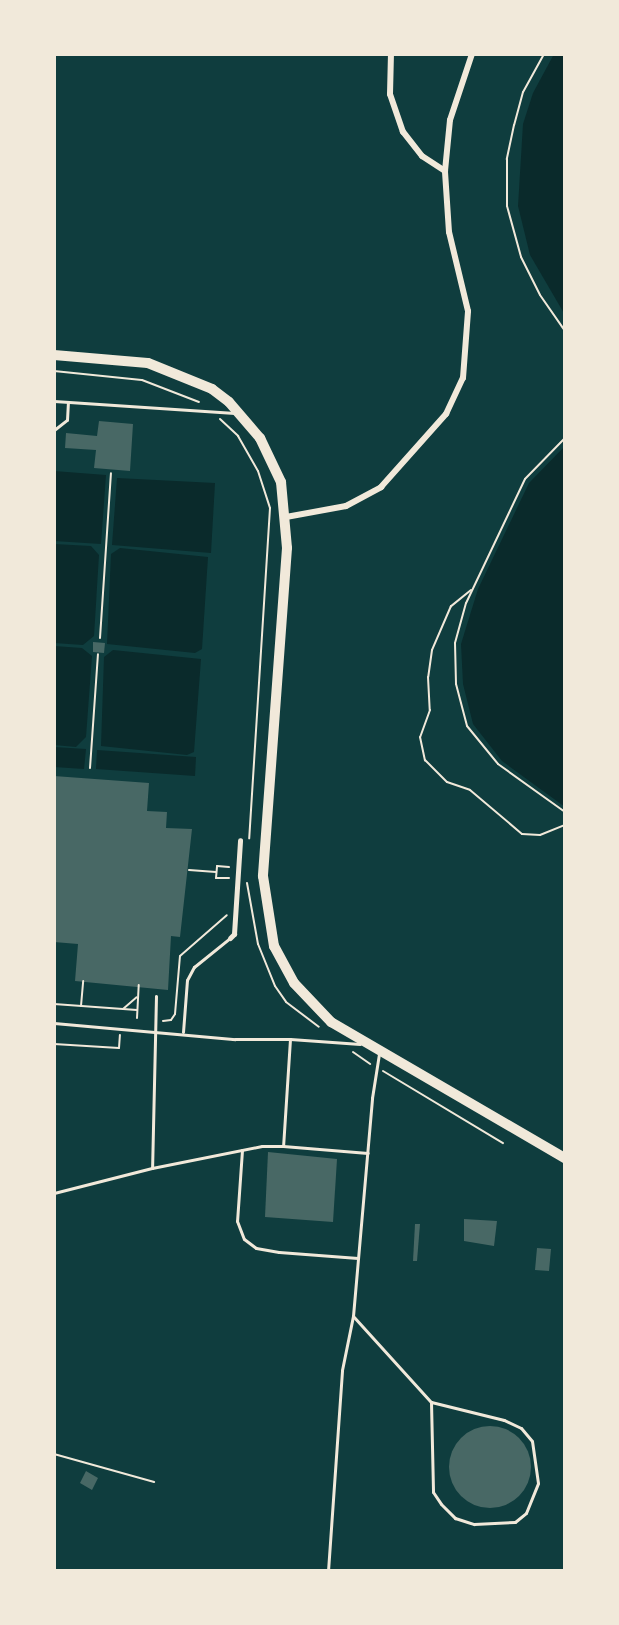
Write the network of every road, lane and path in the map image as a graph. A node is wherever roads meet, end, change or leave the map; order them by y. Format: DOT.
graph roads {
  1 [pos="391,54"];
  2 [pos="472,54"];
  3 [pos="544,54"];
  4 [pos="445,171"];
  5 [pos="565,331"];
  6 [pos="54,355"];
  7 [pos="54,371"];
  8 [pos="54,401"];
  9 [pos="68,402"];
  10 [pos="212,412"];
  11 [pos="240,413"];
  12 [pos="54,430"];
  13 [pos="565,436"];
  14 [pos="111,473"];
  15 [pos="286,518"];
  16 [pos="473,589"];
  17 [pos="100,638"];
  18 [pos="98,654"];
  19 [pos="90,768"];
  20 [pos="565,812"];
  21 [pos="565,825"];
  22 [pos="240,840"];
  23 [pos="249,844"];
  24 [pos="238,867"];
  25 [pos="189,870"];
  26 [pos="217,872"];
  27 [pos="237,879"];
  28 [pos="246,879"];
  29 [pos="230,938"];
  30 [pos="83,981"];
  31 [pos="139,985"];
  32 [pos="138,996"];
  33 [pos="156,996"];
  34 [pos="54,1004"];
  35 [pos="81,1006"];
  36 [pos="123,1009"];
  37 [pos="137,1010"];
  38 [pos="137,1018"];
  39 [pos="54,1023"];
  40 [pos="321,1029"];
  41 [pos="157,1031"];
  42 [pos="183,1032"];
  43 [pos="120,1035"];
  44 [pos="290,1039"];
  45 [pos="339,1042"];
  46 [pos="54,1044"];
  47 [pos="365,1044"];
  48 [pos="380,1052"];
  49 [pos="377,1068"];
  50 [pos="503,1143"];
  51 [pos="283,1146"];
  52 [pos="242,1150"];
  53 [pos="368,1153"];
  54 [pos="565,1158"];
  55 [pos="152,1168"];
  56 [pos="54,1193"];
  57 [pos="358,1258"];
  58 [pos="353,1316"];
  59 [pos="431,1402"];
  60 [pos="54,1454"];
  61 [pos="154,1482"];
  62 [pos="328,1571"];
  1 -- 4 [label="street"];
  2 -- 4 [label="street"];
  3 -- 5 [label="path"];
  4 -- 15 [label="street"];
  6 -- 11 [label="main road"];
  7 -- 10 [label="path"];
  8 -- 9 [label="lane"];
  9 -- 10 [label="lane"];
  9 -- 12 [label="lane"];
  10 -- 11 [label="lane"];
  10 -- 23 [label="path"];
  11 -- 15 [label="main road"];
  13 -- 16 [label="path"];
  14 -- 17 [label="path"];
  15 -- 47 [label="main road"];
  16 -- 20 [label="path"];
  16 -- 21 [label="path"];
  18 -- 19 [label="path"];
  22 -- 24 [label="street"];
  24 -- 26 [label="path"];
  24 -- 27 [label="street"];
  25 -- 26 [label="path"];
  26 -- 27 [label="path"];
  27 -- 29 [label="street"];
  28 -- 40 [label="path"];
  29 -- 42 [label="lane"];
  30 -- 35 [label="path"];
  31 -- 32 [label="path"];
  32 -- 36 [label="path"];
  32 -- 37 [label="path"];
  33 -- 41 [label="lane"];
  34 -- 35 [label="path"];
  35 -- 36 [label="path"];
  36 -- 37 [label="path"];
  37 -- 38 [label="path"];
  39 -- 41 [label="lane"];
  41 -- 42 [label="lane"];
  41 -- 55 [label="lane"];
  42 -- 44 [label="lane"];
  43 -- 46 [label="path"];
  44 -- 45 [label="lane"];
  44 -- 51 [label="lane"];
  45 -- 47 [label="lane"];
  45 -- 49 [label="path"];
  47 -- 48 [label="main road"];
  48 -- 49 [label="lane"];
  48 -- 54 [label="main road"];
  49 -- 50 [label="path"];
  49 -- 53 [label="lane"];
  51 -- 52 [label="lane"];
  51 -- 53 [label="lane"];
  52 -- 55 [label="lane"];
  52 -- 57 [label="lane"];
  53 -- 57 [label="lane"];
  55 -- 56 [label="lane"];
  57 -- 58 [label="lane"];
  58 -- 59 [label="lane"];
  58 -- 62 [label="lane"];
  59 -- 59 [label="lane"];
  60 -- 61 [label="path"];
}
